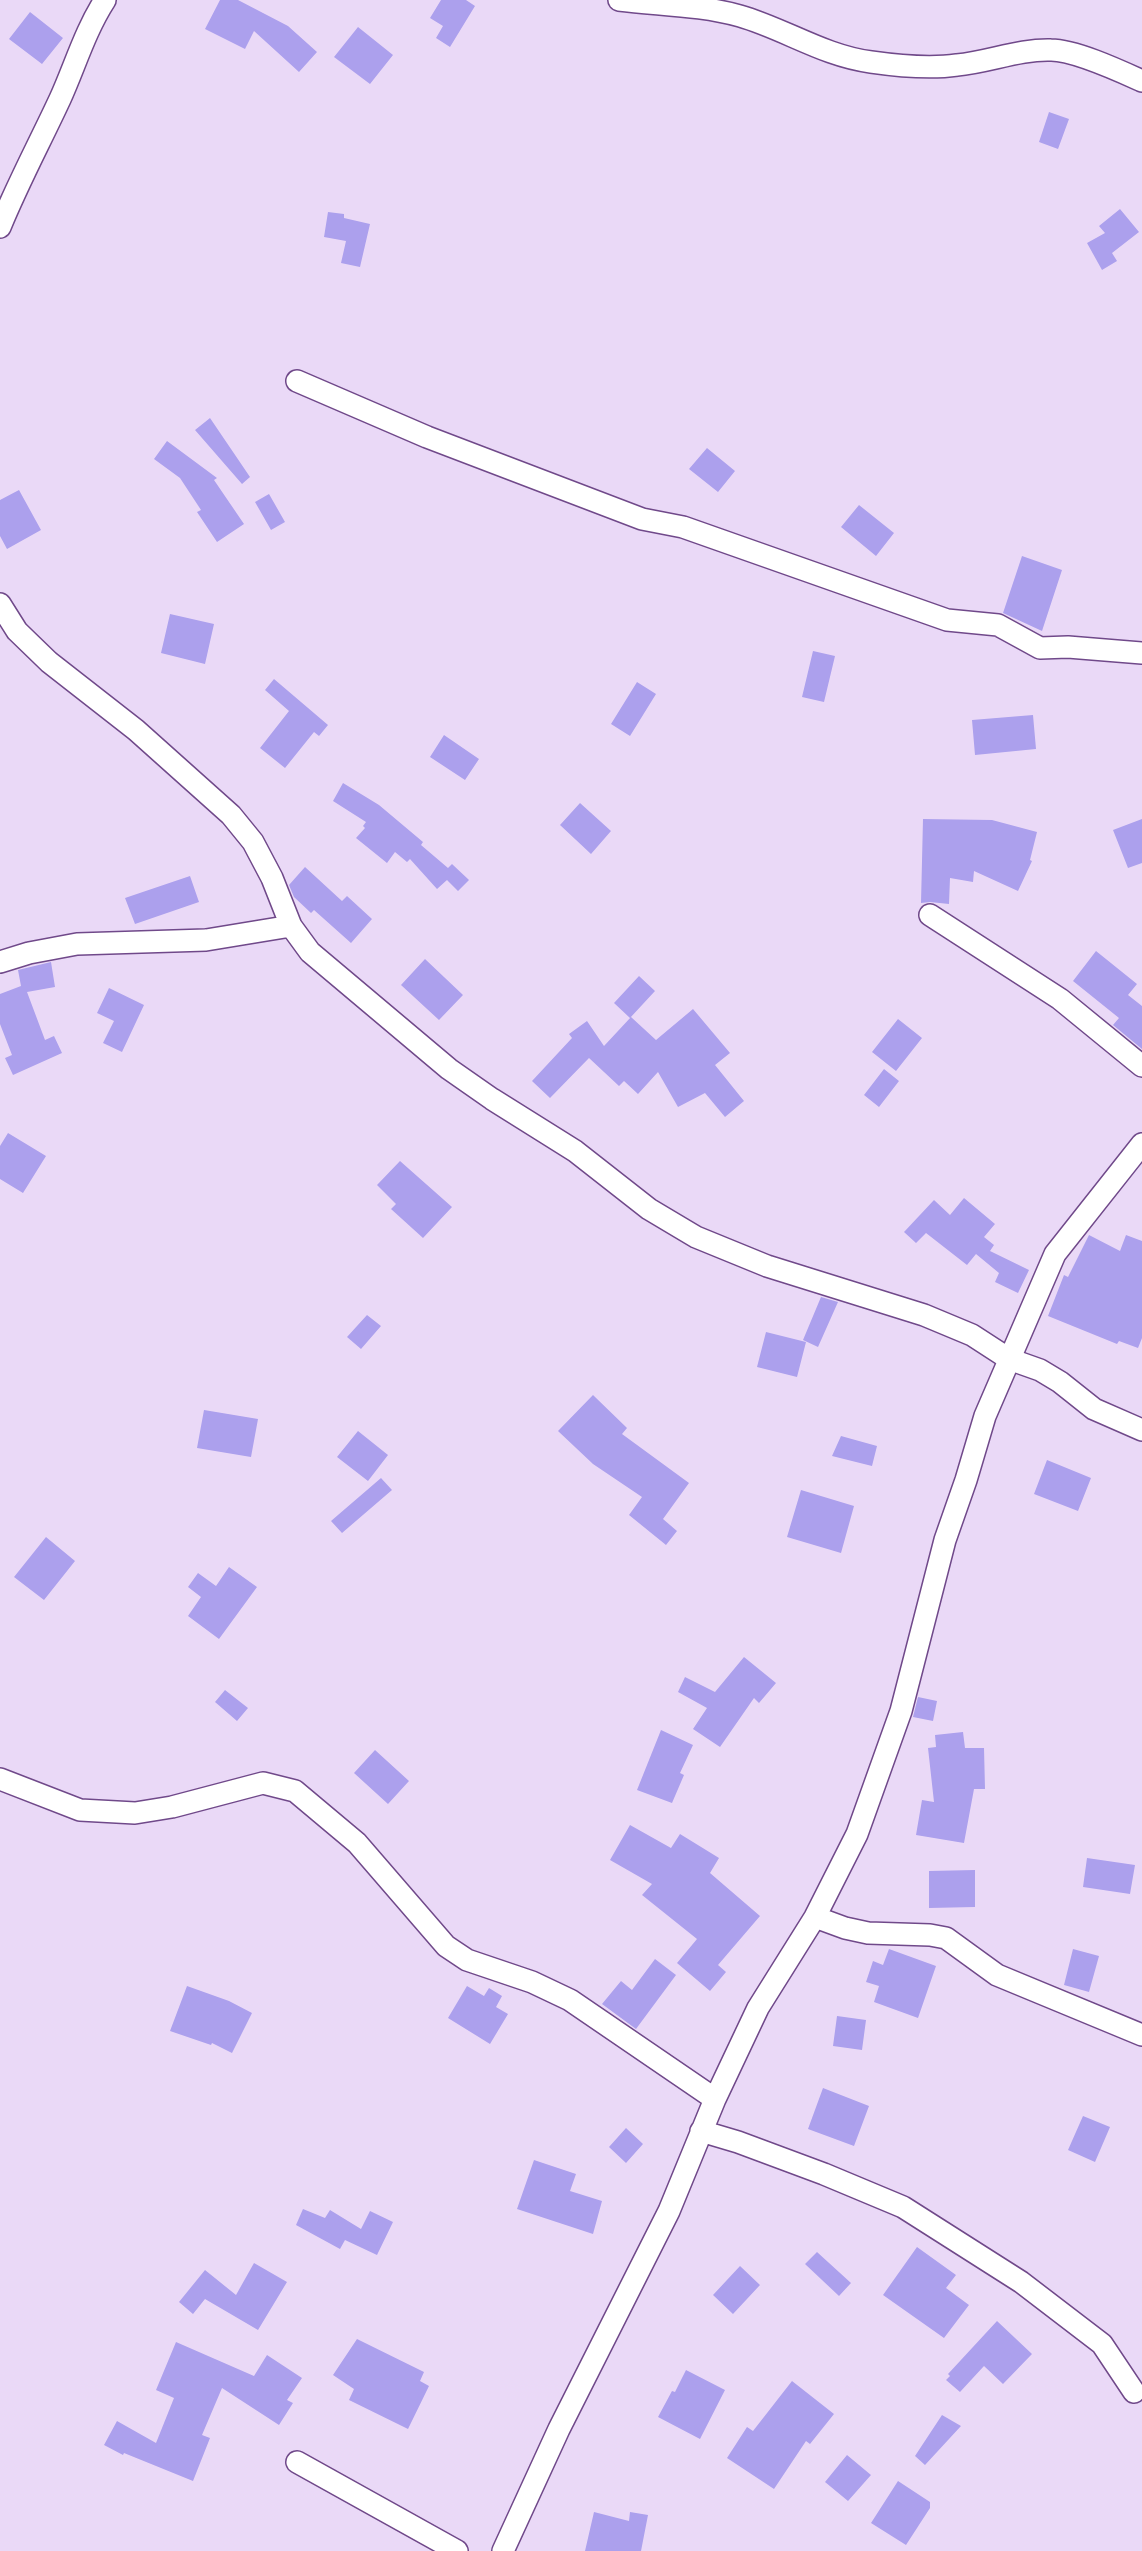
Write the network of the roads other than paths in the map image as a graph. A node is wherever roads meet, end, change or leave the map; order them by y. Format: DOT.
graph roads {
  1 [pos="104,0"];
  2 [pos="619,0"];
  3 [pos="1142,81"];
  4 [pos="0,227"];
  5 [pos="297,381"];
  6 [pos="0,604"];
  7 [pos="1142,653"];
  8 [pos="930,915"];
  9 [pos="291,926"];
  10 [pos="0,962"];
  11 [pos="1142,1066"];
  12 [pos="1142,1144"];
  13 [pos="1009,1359"];
  14 [pos="1142,1430"];
  15 [pos="0,1779"];
  16 [pos="816,1917"];
  17 [pos="1142,2035"];
  18 [pos="715,2099"];
  19 [pos="701,2131"];
  20 [pos="1134,2392"];
  21 [pos="297,2462"];
  22 [pos="457,2551"];
  23 [pos="503,2551"];
  1 -- 4 [label="street"];
  2 -- 3 [label="street"];
  5 -- 7 [label="street"];
  6 -- 9 [label="street"];
  8 -- 11 [label="street"];
  9 -- 10 [label="street"];
  9 -- 13 [label="street"];
  12 -- 13 [label="street"];
  13 -- 14 [label="street"];
  13 -- 16 [label="street"];
  15 -- 18 [label="street"];
  16 -- 17 [label="street"];
  16 -- 18 [label="street"];
  18 -- 19 [label="street"];
  19 -- 20 [label="street"];
  19 -- 23 [label="street"];
  21 -- 22 [label="street"];
}
